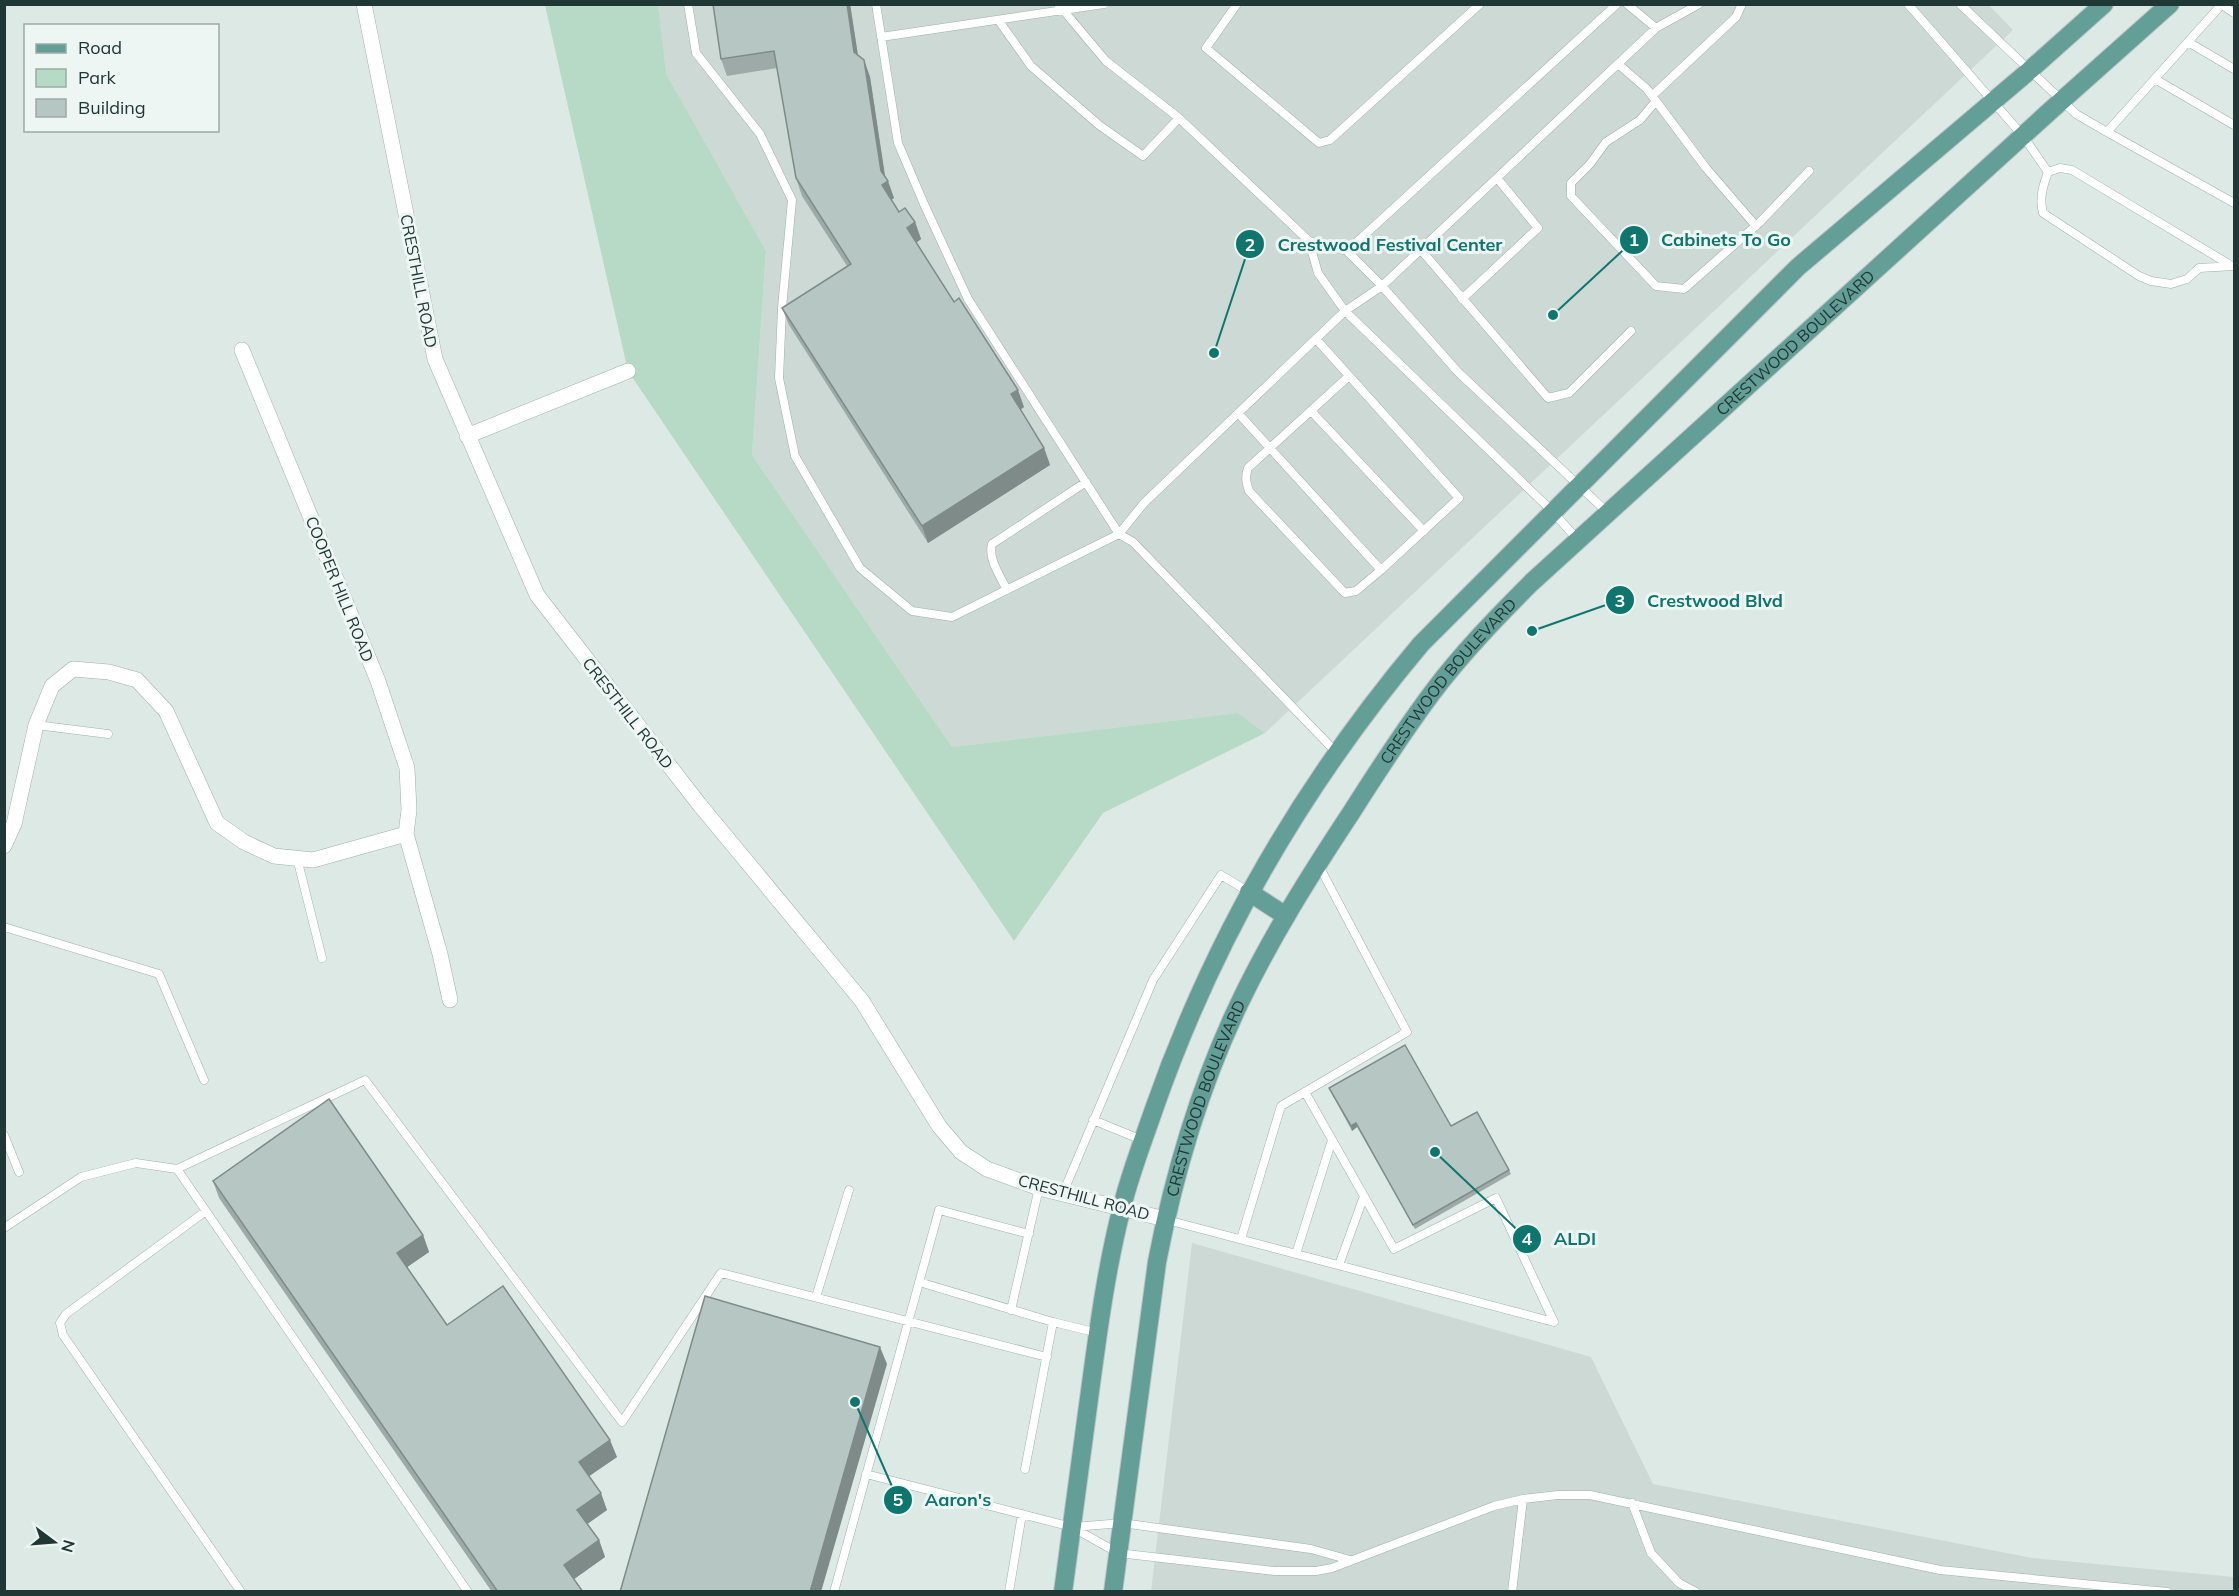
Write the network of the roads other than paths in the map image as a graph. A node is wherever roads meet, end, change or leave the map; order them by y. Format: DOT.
graph roads {
  1 [pos="364,4"];
  2 [pos="688,4"];
  3 [pos="876,4"];
  4 [pos="1058,4"];
  5 [pos="1104,4"];
  6 [pos="1237,4"];
  7 [pos="1480,4"];
  8 [pos="1617,4"];
  9 [pos="1627,4"];
  10 [pos="1699,4"];
  11 [pos="1742,4"];
  12 [pos="1908,4"];
  13 [pos="1960,4"];
  14 [pos="2104,4"];
  15 [pos="2170,4"];
  16 [pos="2222,5"];
  17 [pos="1065,11"];
  18 [pos="2235,13"];
  19 [pos="999,21"];
  20 [pos="1656,28"];
  21 [pos="881,37"];
  22 [pos="2188,42"];
  23 [pos="1618,63"];
  24 [pos="2235,69"];
  25 [pos="2030,70"];
  26 [pos="2155,79"];
  27 [pos="1654,99"];
  28 [pos="2062,100"];
  29 [pos="1993,101"];
  30 [pos="1179,118"];
  31 [pos="2235,125"];
  32 [pos="2107,132"];
  33 [pos="2023,136"];
  34 [pos="1809,171"];
  35 [pos="2048,172"];
  36 [pos="1497,178"];
  37 [pos="2235,203"];
  38 [pos="1756,226"];
  39 [pos="1309,241"];
  40 [pos="1421,250"];
  41 [pos="1347,251"];
  42 [pos="2233,266"];
  43 [pos="1382,286"];
  44 [pos="1462,299"];
  45 [pos="1345,311"];
  46 [pos="1631,331"];
  47 [pos="1316,339"];
  48 [pos="242,350"];
  49 [pos="628,371"];
  50 [pos="1349,376"];
  51 [pos="1311,411"];
  52 [pos="1238,413"];
  53 [pos="467,436"];
  54 [pos="1270,447"];
  55 [pos="1086,482"];
  56 [pos="1579,486"];
  57 [pos="1553,512"];
  58 [pos="1607,512"];
  59 [pos="1424,531"];
  60 [pos="1119,534"];
  61 [pos="1577,539"];
  62 [pos="1381,570"];
  63 [pos="1007,590"];
  64 [pos="36,725"];
  65 [pos="108,734"];
  66 [pos="1336,752"];
  67 [pos="406,834"];
  68 [pos="4,846"];
  69 [pos="297,858"];
  70 [pos="1318,863"];
  71 [pos="1249,892"];
  72 [pos="1286,916"];
  73 [pos="4,927"];
  74 [pos="322,958"];
  75 [pos="450,1000"];
  76 [pos="204,1080"];
  77 [pos="1305,1092"];
  78 [pos="1093,1120"];
  79 [pos="4,1135"];
  80 [pos="1143,1140"];
  81 [pos="1332,1140"];
  82 [pos="177,1169"];
  83 [pos="19,1172"];
  84 [pos="1039,1188"];
  85 [pos="849,1190"];
  86 [pos="1064,1192"];
  87 [pos="1364,1196"];
  88 [pos="1122,1207"];
  89 [pos="206,1211"];
  90 [pos="1165,1219"];
  91 [pos="4,1228"];
  92 [pos="1029,1234"];
  93 [pos="1241,1239"];
  94 [pos="1296,1254"];
  95 [pos="1339,1265"];
  96 [pos="919,1282"];
  97 [pos="816,1297"];
  98 [pos="1011,1310"];
  99 [pos="909,1321"];
  100 [pos="1053,1322"];
  101 [pos="1098,1333"];
  102 [pos="1047,1357"];
  103 [pos="1025,1469"];
  104 [pos="866,1474"];
  105 [pos="1523,1499"];
  106 [pos="1632,1503"];
  107 [pos="1022,1514"];
  108 [pos="1122,1523"];
  109 [pos="1072,1527"];
  110 [pos="1118,1553"];
  111 [pos="1350,1560"];
  112 [pos="467,1591"];
  113 [pos="241,1592"];
  114 [pos="834,1592"];
  115 [pos="1010,1592"];
  116 [pos="1065,1592"];
  117 [pos="1113,1592"];
  118 [pos="1512,1592"];
  119 [pos="1696,1592"];
  120 [pos="2167,1592"];
  1 -- 53 [label="street, CRESTHILL ROAD"];
  2 -- 63 [label="lane"];
  3 -- 21 [label="lane"];
  4 -- 17 [label="lane"];
  5 -- 17 [label="lane"];
  6 -- 7 [label="lane"];
  8 -- 41 [label="lane"];
  9 -- 20 [label="lane"];
  10 -- 20 [label="lane"];
  11 -- 27 [label="lane"];
  12 -- 29 [label="lane"];
  13 -- 25 [label="lane"];
  14 -- 25 [label="main road"];
  15 -- 28 [label="main road, CRESTWOOD BOULEVARD"];
  16 -- 18 [label="lane"];
  16 -- 22 [label="lane"];
  17 -- 19 [label="lane"];
  17 -- 30 [label="lane"];
  19 -- 21 [label="lane"];
  19 -- 30 [label="lane"];
  20 -- 23 [label="lane"];
  21 -- 55 [label="lane"];
  22 -- 24 [label="lane"];
  22 -- 26 [label="lane"];
  23 -- 27 [label="lane"];
  23 -- 36 [label="lane"];
  25 -- 28 [label="lane"];
  25 -- 29 [label="main road"];
  26 -- 31 [label="lane"];
  26 -- 32 [label="lane"];
  27 -- 38 [label="lane"];
  27 -- 38 [label="lane"];
  28 -- 32 [label="lane"];
  28 -- 33 [label="main road, CRESTWOOD BOULEVARD"];
  29 -- 33 [label="lane"];
  29 -- 56 [label="main road"];
  30 -- 39 [label="lane"];
  32 -- 37 [label="lane"];
  33 -- 35 [label="lane"];
  33 -- 58 [label="main road, CRESTWOOD BOULEVARD"];
  34 -- 38 [label="lane"];
  35 -- 42 [label="lane"];
  35 -- 42 [label="lane"];
  36 -- 40 [label="lane"];
  36 -- 44 [label="lane"];
  39 -- 41 [label="lane"];
  39 -- 45 [label="lane"];
  40 -- 43 [label="lane"];
  40 -- 44 [label="lane"];
  41 -- 43 [label="lane"];
  43 -- 45 [label="lane"];
  43 -- 56 [label="lane"];
  44 -- 46 [label="lane"];
  45 -- 47 [label="lane"];
  45 -- 57 [label="lane"];
  47 -- 50 [label="lane"];
  47 -- 52 [label="lane"];
  48 -- 67 [label="street, COOPER HILL ROAD"];
  49 -- 53 [label="street"];
  50 -- 51 [label="lane"];
  50 -- 59 [label="lane"];
  51 -- 54 [label="lane"];
  51 -- 59 [label="lane"];
  52 -- 54 [label="lane"];
  52 -- 60 [label="lane"];
  53 -- 84 [label="street, CRESTHILL ROAD"];
  54 -- 62 [label="lane"];
  54 -- 62 [label="lane"];
  55 -- 60 [label="lane"];
  55 -- 63 [label="lane"];
  56 -- 57 [label="main road"];
  56 -- 58 [label="lane"];
  57 -- 61 [label="lane"];
  57 -- 66 [label="main road"];
  58 -- 61 [label="main road, CRESTWOOD BOULEVARD"];
  59 -- 62 [label="lane"];
  60 -- 63 [label="lane"];
  60 -- 66 [label="lane"];
  61 -- 70 [label="main road, CRESTWOOD BOULEVARD"];
  64 -- 65 [label="lane"];
  64 -- 68 [label="street"];
  64 -- 69 [label="street"];
  66 -- 71 [label="main road"];
  67 -- 69 [label="street"];
  67 -- 75 [label="street, COOPER HILL ROAD"];
  69 -- 74 [label="lane"];
  70 -- 72 [label="main road, CRESTWOOD BOULEVARD"];
  70 -- 77 [label="lane"];
  71 -- 72 [label="main road"];
  71 -- 78 [label="lane"];
  71 -- 80 [label="main road"];
  72 -- 90 [label="main road, CRESTWOOD BOULEVARD"];
  73 -- 76 [label="lane"];
  77 -- 81 [label="lane"];
  77 -- 93 [label="lane"];
  78 -- 80 [label="lane"];
  78 -- 86 [label="lane"];
  79 -- 83 [label="lane"];
  80 -- 88 [label="main road"];
  81 -- 87 [label="lane"];
  81 -- 94 [label="lane"];
  82 -- 89 [label="lane"];
  82 -- 91 [label="lane"];
  82 -- 97 [label="lane"];
  84 -- 86 [label="street, CRESTHILL ROAD"];
  84 -- 92 [label="lane"];
  85 -- 97 [label="lane"];
  86 -- 88 [label="street, CRESTHILL ROAD"];
  87 -- 95 [label="lane"];
  87 -- 95 [label="lane"];
  88 -- 90 [label="street, CRESTHILL ROAD"];
  88 -- 101 [label="main road"];
  89 -- 112 [label="lane"];
  89 -- 113 [label="lane"];
  90 -- 93 [label="lane"];
  90 -- 108 [label="main road, CRESTWOOD BOULEVARD"];
  92 -- 96 [label="lane"];
  92 -- 98 [label="lane"];
  93 -- 94 [label="lane"];
  94 -- 95 [label="lane"];
  96 -- 98 [label="lane"];
  96 -- 99 [label="lane"];
  97 -- 99 [label="lane"];
  98 -- 100 [label="lane"];
  99 -- 102 [label="lane"];
  99 -- 104 [label="lane"];
  100 -- 101 [label="lane"];
  100 -- 102 [label="lane"];
  101 -- 109 [label="main road"];
  102 -- 103 [label="lane"];
  104 -- 107 [label="lane"];
  104 -- 114 [label="lane"];
  105 -- 106 [label="lane"];
  105 -- 111 [label="lane"];
  105 -- 118 [label="lane"];
  106 -- 119 [label="lane"];
  106 -- 120 [label="lane"];
  107 -- 109 [label="lane"];
  107 -- 115 [label="lane"];
  108 -- 109 [label="lane"];
  108 -- 110 [label="main road, CRESTWOOD BOULEVARD"];
  108 -- 111 [label="lane"];
  109 -- 110 [label="lane"];
  109 -- 116 [label="main road"];
  110 -- 111 [label="lane"];
  110 -- 117 [label="main road, CRESTWOOD BOULEVARD"];
}
